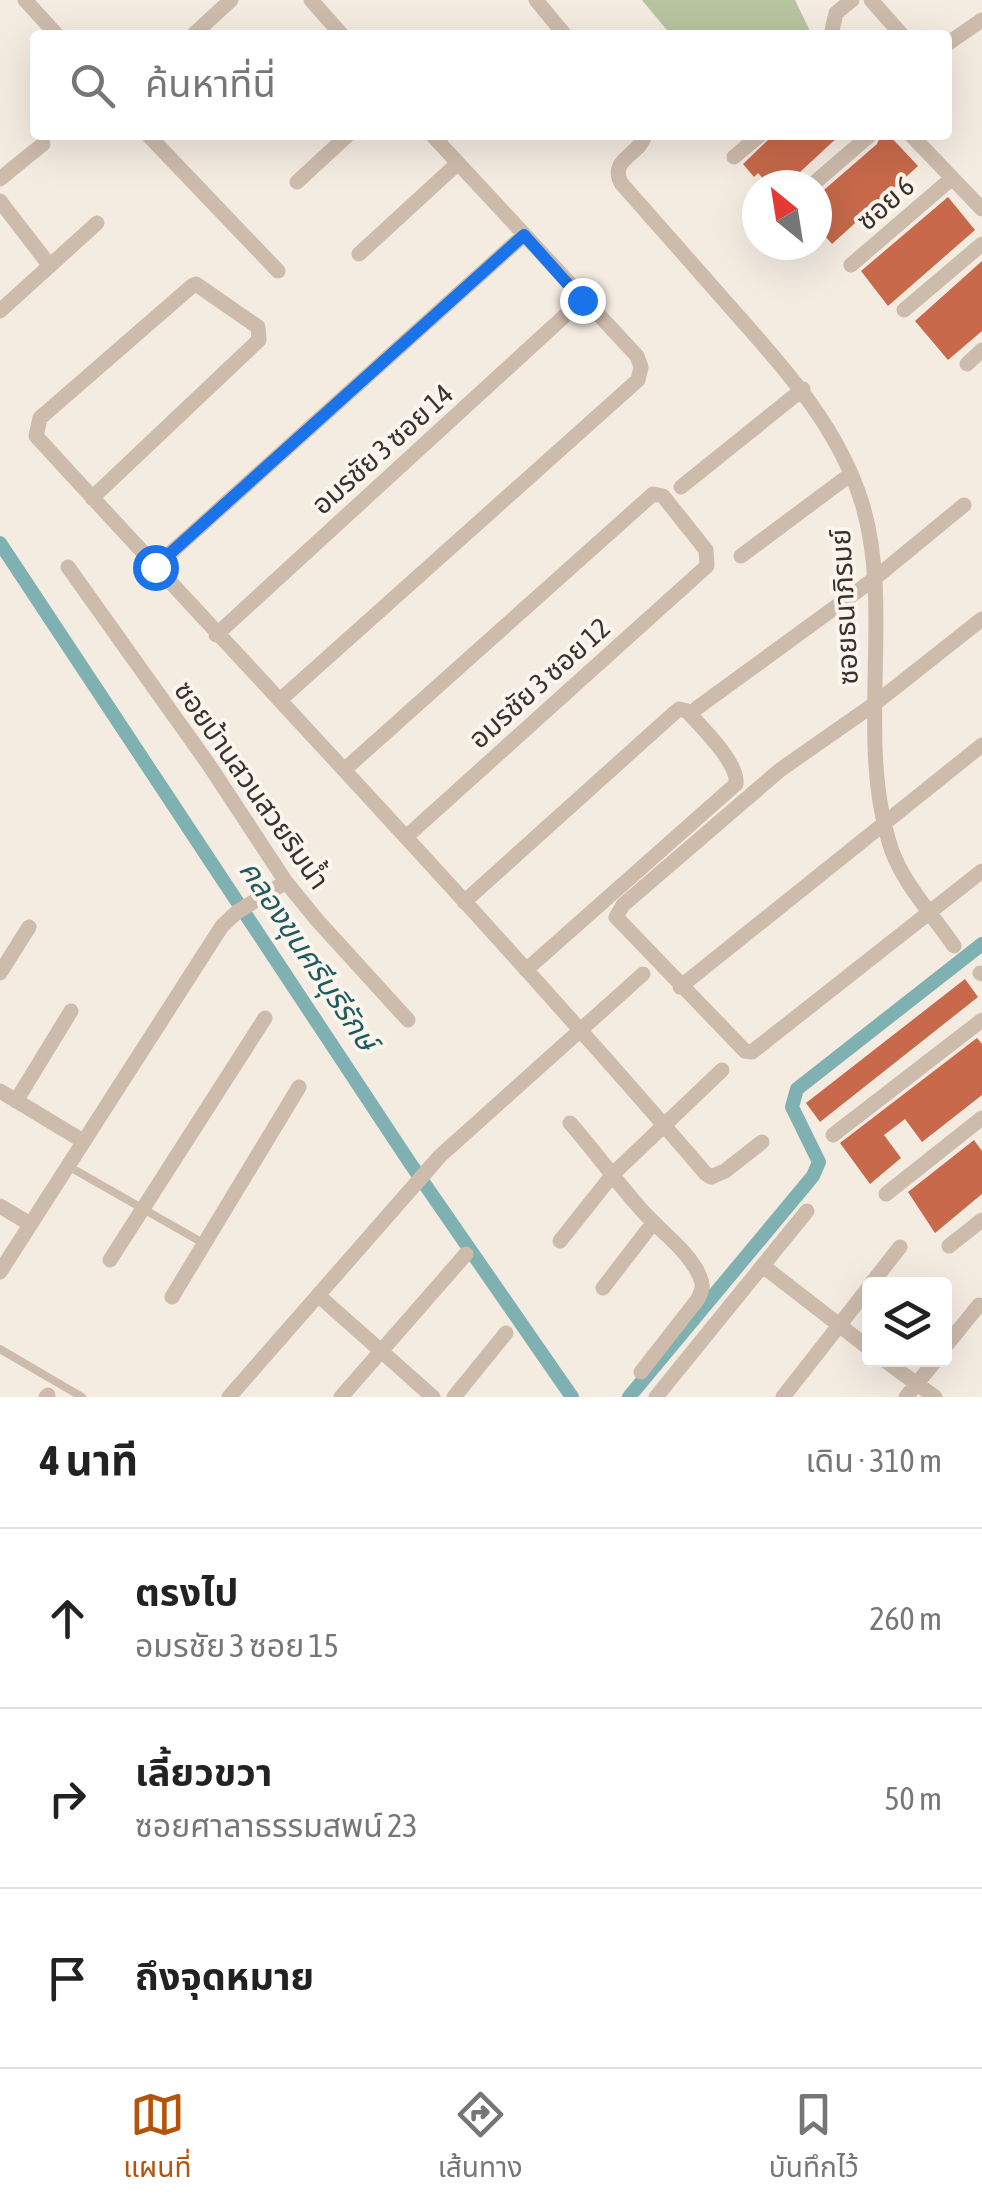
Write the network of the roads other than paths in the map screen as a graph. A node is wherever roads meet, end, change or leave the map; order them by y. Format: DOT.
graph roads {
  1 [pos="25,0"];
  2 [pos="231,0"];
  3 [pos="310,0"];
  4 [pos="536,0"];
  5 [pos="852,0"];
  6 [pos="871,0"];
  7 [pos="982,20"];
  8 [pos="52,30"];
  9 [pos="198,30"];
  10 [pos="334,30"];
  11 [pos="561,30"];
  12 [pos="833,30"];
  13 [pos="898,30"];
  14 [pos="952,41"];
  15 [pos="153,140"];
  16 [pos="343,140"];
  17 [pos="436,140"];
  18 [pos="644,140"];
  19 [pos="754,140"];
  20 [pos="864,140"];
  21 [pos="916,140"];
  22 [pos="43,144"];
  23 [pos="734,157"];
  24 [pos="457,164"];
  25 [pos="829,170"];
  26 [pos="951,179"];
  27 [pos="0,180"];
  28 [pos="297,182"];
  29 [pos="0,201"];
  30 [pos="982,209"];
  31 [pos="97,223"];
  32 [pos="524,235"];
  33 [pos="982,244"];
  34 [pos="359,254"];
  35 [pos="851,265"];
  36 [pos="50,266"];
  37 [pos="278,270"];
  38 [pos="582,300"];
  39 [pos="904,310"];
  40 [pos="0,311"];
  41 [pos="982,350"];
  42 [pos="967,364"];
  43 [pos="803,389"];
  44 [pos="850,474"];
  45 [pos="681,488"];
  46 [pos="92,498"];
  47 [pos="964,504"];
  48 [pos="741,556"];
  49 [pos="68,567"];
  50 [pos="155,567"];
  51 [pos="874,579"];
  52 [pos="982,619"];
  53 [pos="216,635"];
  54 [pos="280,700"];
  55 [pos="873,705"];
  56 [pos="697,708"];
  57 [pos="982,745"];
  58 [pos="344,770"];
  59 [pos="884,824"];
  60 [pos="406,837"];
  61 [pos="982,871"];
  62 [pos="286,882"];
  63 [pos="464,902"];
  64 [pos="932,912"];
  65 [pos="28,927"];
  66 [pos="954,946"];
  67 [pos="526,970"];
  68 [pos="0,973"];
  69 [pos="643,974"];
  70 [pos="680,988"];
  71 [pos="71,1011"];
  72 [pos="265,1018"];
  73 [pos="408,1020"];
  74 [pos="982,1020"];
  75 [pos="580,1032"];
  76 [pos="722,1070"];
  77 [pos="299,1087"];
  78 [pos="0,1091"];
  79 [pos="16,1101"];
  80 [pos="982,1118"];
  81 [pos="570,1124"];
  82 [pos="665,1126"];
  83 [pos="833,1134"];
  84 [pos="83,1141"];
  85 [pos="762,1142"];
  86 [pos="68,1166"];
  87 [pos="614,1173"];
  88 [pos="886,1194"];
  89 [pos="0,1206"];
  90 [pos="143,1209"];
  91 [pos="807,1211"];
  92 [pos="982,1220"];
  93 [pos="653,1223"];
  94 [pos="30,1224"];
  95 [pos="560,1241"];
  96 [pos="203,1243"];
  97 [pos="948,1246"];
  98 [pos="900,1247"];
  99 [pos="466,1254"];
  100 [pos="110,1260"];
  101 [pos="762,1266"];
  102 [pos="0,1272"];
  103 [pos="876,1277"];
  104 [pos="603,1288"];
  105 [pos="862,1295"];
  106 [pos="318,1296"];
  107 [pos="172,1297"];
  108 [pos="979,1305"];
  109 [pos="838,1326"];
  110 [pos="506,1333"];
  111 [pos="952,1338"];
  112 [pos="862,1343"];
  113 [pos="0,1349"];
  114 [pos="382,1350"];
  115 [pos="890,1367"];
  116 [pos="930,1367"];
  117 [pos="641,1372"];
  118 [pos="911,1390"];
  119 [pos="82,1397"];
  120 [pos="230,1397"];
  121 [pos="341,1397"];
  122 [pos="433,1397"];
  123 [pos="454,1397"];
  124 [pos="656,1397"];
  125 [pos="783,1397"];
  126 [pos="934,1397"];
  1 -- 8 [label="street"];
  2 -- 9 [label="street"];
  3 -- 10 [label="street"];
  4 -- 11 [label="street"];
  5 -- 12 [label="street"];
  6 -- 13 [label="street"];
  7 -- 14 [label="street"];
  15 -- 37 [label="street"];
  16 -- 28 [label="street"];
  17 -- 24 [label="street"];
  18 -- 43 [label="street, ซอยธนาภิรมย์"];
  19 -- 23 [label="street"];
  20 -- 25 [label="street"];
  21 -- 26 [label="street"];
  22 -- 27 [label="street"];
  24 -- 32 [label="street"];
  24 -- 34 [label="street"];
  26 -- 30 [label="street"];
  26 -- 35 [label="street, ซอย 6"];
  29 -- 36 [label="street"];
  31 -- 36 [label="street"];
  32 -- 38 [label="street"];
  32 -- 50 [label="street"];
  33 -- 39 [label="street"];
  36 -- 40 [label="street"];
  38 -- 53 [label="street, อมรชัย 3 ซอย 14"];
  38 -- 54 [label="street"];
  41 -- 42 [label="street"];
  43 -- 44 [label="street, ซอยธนาภิรมย์"];
  43 -- 45 [label="street"];
  44 -- 48 [label="street"];
  44 -- 51 [label="street, ซอยธนาภิรมย์"];
  46 -- 46 [label="street"];
  46 -- 50 [label="street"];
  47 -- 51 [label="street"];
  49 -- 62 [label="street, ซอยบ้านสวนสวยริมน้ำ"];
  50 -- 53 [label="street"];
  51 -- 55 [label="street, ซอยธนาภิรมย์"];
  51 -- 56 [label="street"];
  52 -- 55 [label="street"];
  53 -- 54 [label="street"];
  54 -- 58 [label="street"];
  55 -- 59 [label="street, ซอยธนาภิรมย์"];
  55 -- 70 [label="street"];
  57 -- 59 [label="street"];
  58 -- 60 [label="street"];
  58 -- 60 [label="street, อมรชัย 3 ซอย 12"];
  59 -- 64 [label="street, ซอยธนาภิรมย์"];
  59 -- 70 [label="street"];
  60 -- 63 [label="street"];
  61 -- 64 [label="street"];
  62 -- 73 [label="street, ซอยบ้านสวนสวยริมน้ำ"];
  62 -- 84 [label="street"];
  63 -- 67 [label="street"];
  63 -- 67 [label="street"];
  64 -- 66 [label="street, ซอยธนาภิรมย์"];
  64 -- 70 [label="street"];
  65 -- 68 [label="street"];
  67 -- 75 [label="street"];
  69 -- 75 [label="street"];
  71 -- 79 [label="street"];
  72 -- 90 [label="street"];
  74 -- 83 [label="street"];
  75 -- 82 [label="street"];
  75 -- 106 [label="street"];
  76 -- 82 [label="street"];
  77 -- 96 [label="street"];
  78 -- 79 [label="street"];
  79 -- 84 [label="street"];
  80 -- 88 [label="street"];
  81 -- 87 [label="street"];
  82 -- 85 [label="street"];
  82 -- 87 [label="street"];
  84 -- 86 [label="street"];
  86 -- 90 [label="lane"];
  86 -- 94 [label="street"];
  87 -- 93 [label="street"];
  87 -- 95 [label="street"];
  89 -- 94 [label="street"];
  90 -- 96 [label="lane"];
  90 -- 100 [label="street"];
  91 -- 101 [label="street"];
  92 -- 97 [label="street"];
  93 -- 104 [label="street"];
  93 -- 117 [label="street"];
  94 -- 102 [label="street"];
  96 -- 107 [label="street"];
  98 -- 103 [label="street"];
  99 -- 114 [label="street"];
  101 -- 109 [label="street"];
  101 -- 124 [label="street"];
  105 -- 109 [label="street"];
  106 -- 114 [label="street"];
  106 -- 120 [label="street"];
  108 -- 111 [label="street"];
  109 -- 112 [label="street"];
  109 -- 125 [label="street"];
  110 -- 123 [label="street"];
  113 -- 119 [label="lane"];
  114 -- 121 [label="street"];
  114 -- 122 [label="street"];
  115 -- 118 [label="street"];
  116 -- 118 [label="street"];
  118 -- 126 [label="street"];
}
